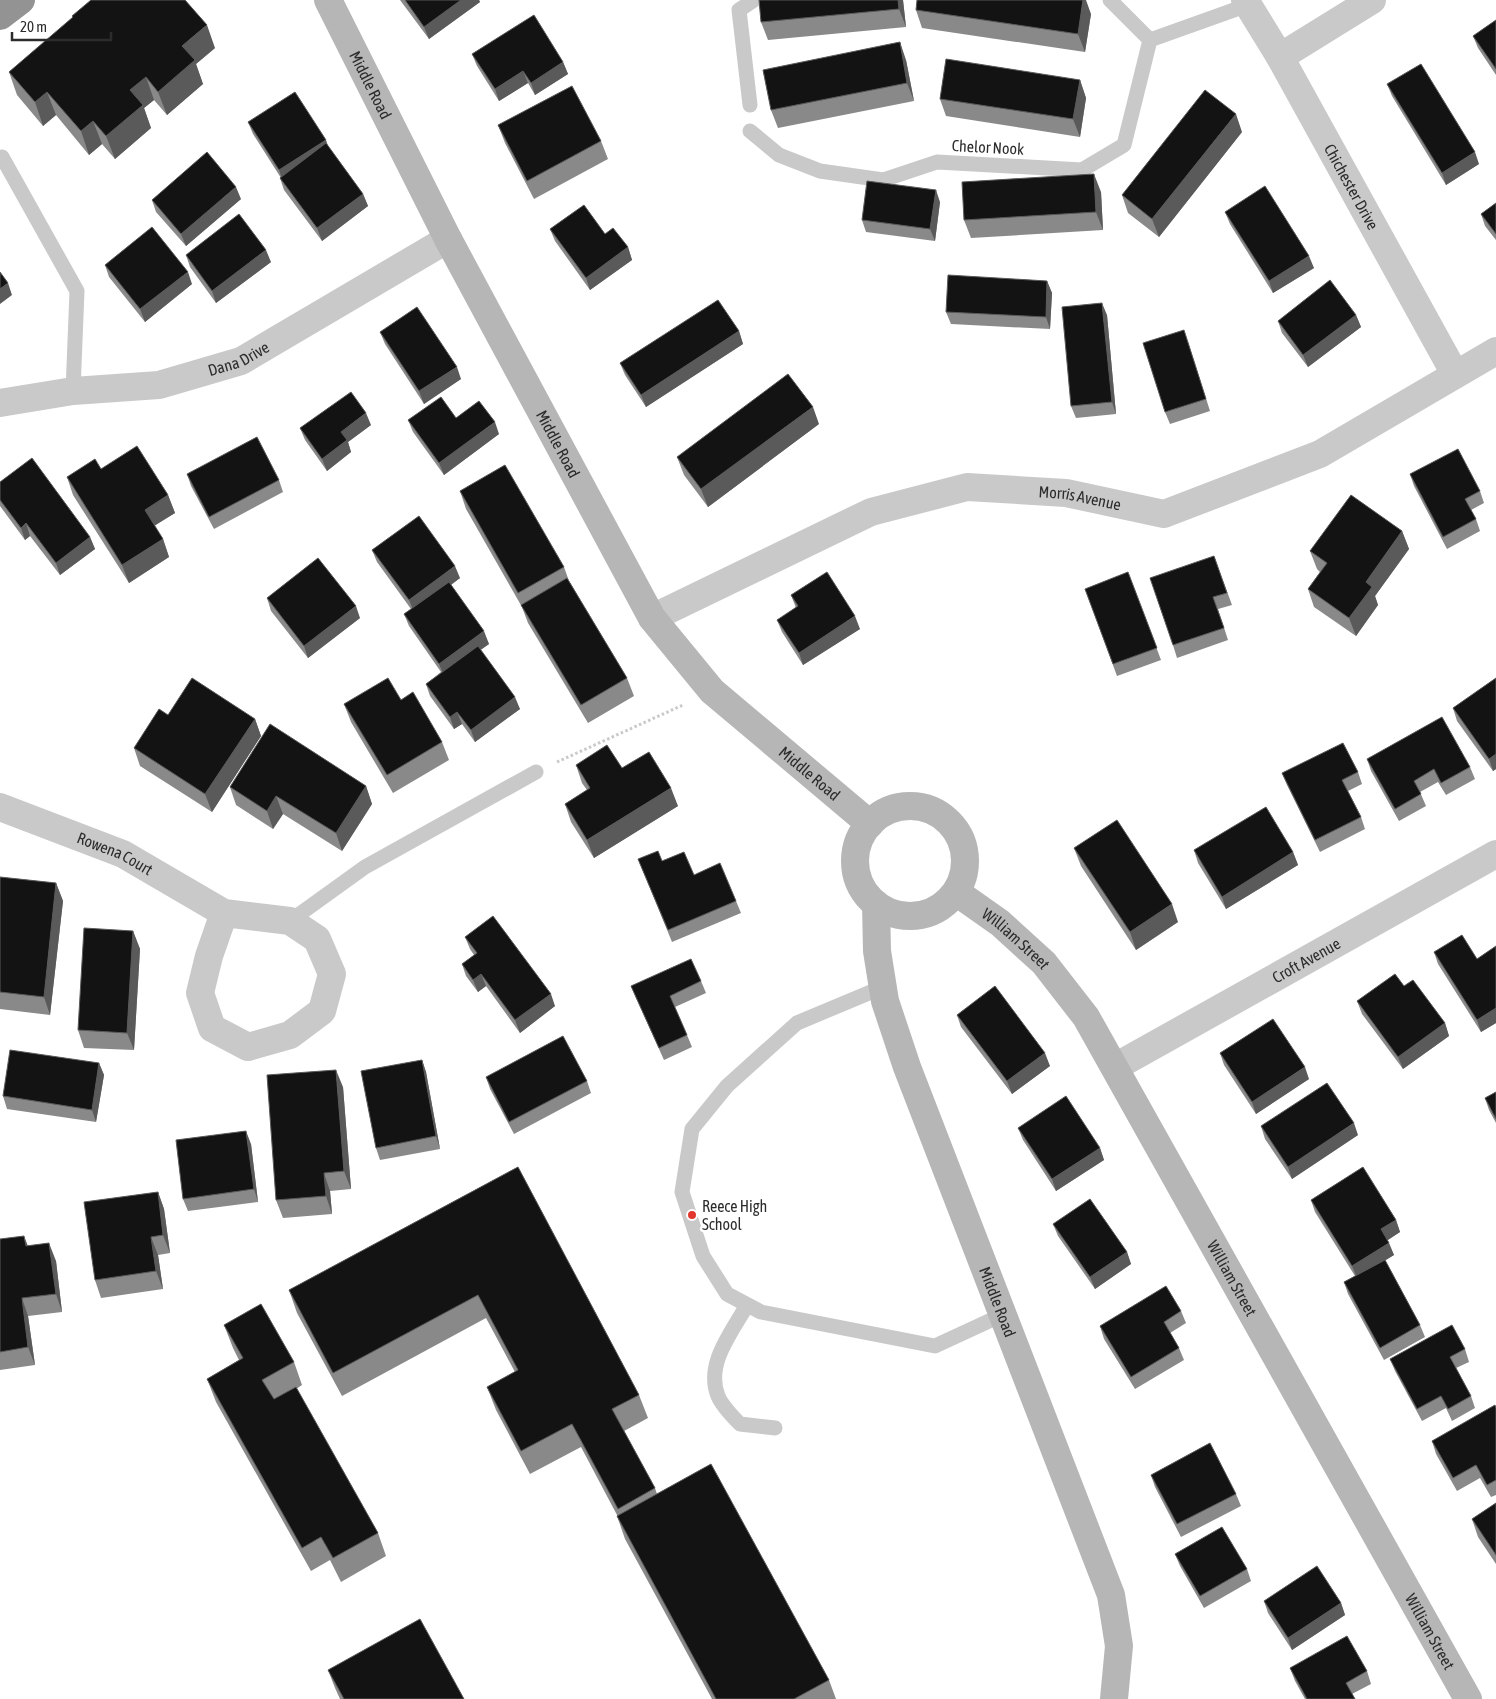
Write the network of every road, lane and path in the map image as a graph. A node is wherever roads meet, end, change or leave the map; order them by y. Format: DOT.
graph roads {
  1 [pos="21,0"];
  2 [pos="328,0"];
  3 [pos="754,0"];
  4 [pos="1110,0"];
  5 [pos="1372,0"];
  6 [pos="1246,3"];
  7 [pos="0,16"];
  8 [pos="1150,40"];
  9 [pos="1280,57"];
  10 [pos="750,105"];
  11 [pos="750,131"];
  12 [pos="2,157"];
  13 [pos="448,239"];
  14 [pos="1496,351"];
  15 [pos="1455,374"];
  16 [pos="73,390"];
  17 [pos="0,403"];
  18 [pos="652,618"];
  19 [pos="712,691"];
  20 [pos="536,772"];
  21 [pos="0,807"];
  22 [pos="870,824"];
  23 [pos="1496,854"];
  24 [pos="956,892"];
  25 [pos="876,904"];
  26 [pos="224,913"];
  27 [pos="290,921"];
  28 [pos="883,987"];
  29 [pos="1115,1067"];
  30 [pos="747,1305"];
  31 [pos="1002,1315"];
  32 [pos="775,1428"];
  33 [pos="1114,1699"];
  34 [pos="1468,1699"];
  1 -- 7 [label="highway"];
  2 -- 13 [label="main road, Middle Road"];
  3 -- 10 [label="lane"];
  4 -- 8 [label="lane"];
  5 -- 9 [label="street"];
  6 -- 8 [label="lane"];
  6 -- 9 [label="street, Chichester Drive"];
  8 -- 11 [label="lane, Chelor Nook"];
  9 -- 15 [label="street, Chichester Drive"];
  12 -- 16 [label="lane"];
  13 -- 16 [label="street, Dana Drive"];
  13 -- 18 [label="main road, Middle Road"];
  14 -- 15 [label="street, Morris Avenue"];
  15 -- 18 [label="street, Morris Avenue"];
  16 -- 17 [label="street, Dana Drive"];
  18 -- 19 [label="main road, Middle Road"];
  19 -- 20 [label="path"];
  19 -- 22 [label="main road, Middle Road"];
  20 -- 27 [label="lane"];
  21 -- 26 [label="street, Rowena Court"];
  22 -- 24 [label="main road"];
  22 -- 25 [label="main road"];
  23 -- 29 [label="street, Croft Avenue"];
  24 -- 25 [label="main road"];
  24 -- 29 [label="main road, William Street"];
  25 -- 28 [label="main road, Middle Road"];
  26 -- 27 [label="street, Rowena Court"];
  26 -- 27 [label="street, Rowena Court"];
  28 -- 30 [label="lane"];
  28 -- 31 [label="main road, Middle Road"];
  29 -- 34 [label="main road, William Street"];
  30 -- 31 [label="lane"];
  30 -- 32 [label="lane"];
  31 -- 33 [label="main road, Middle Road"];
}
